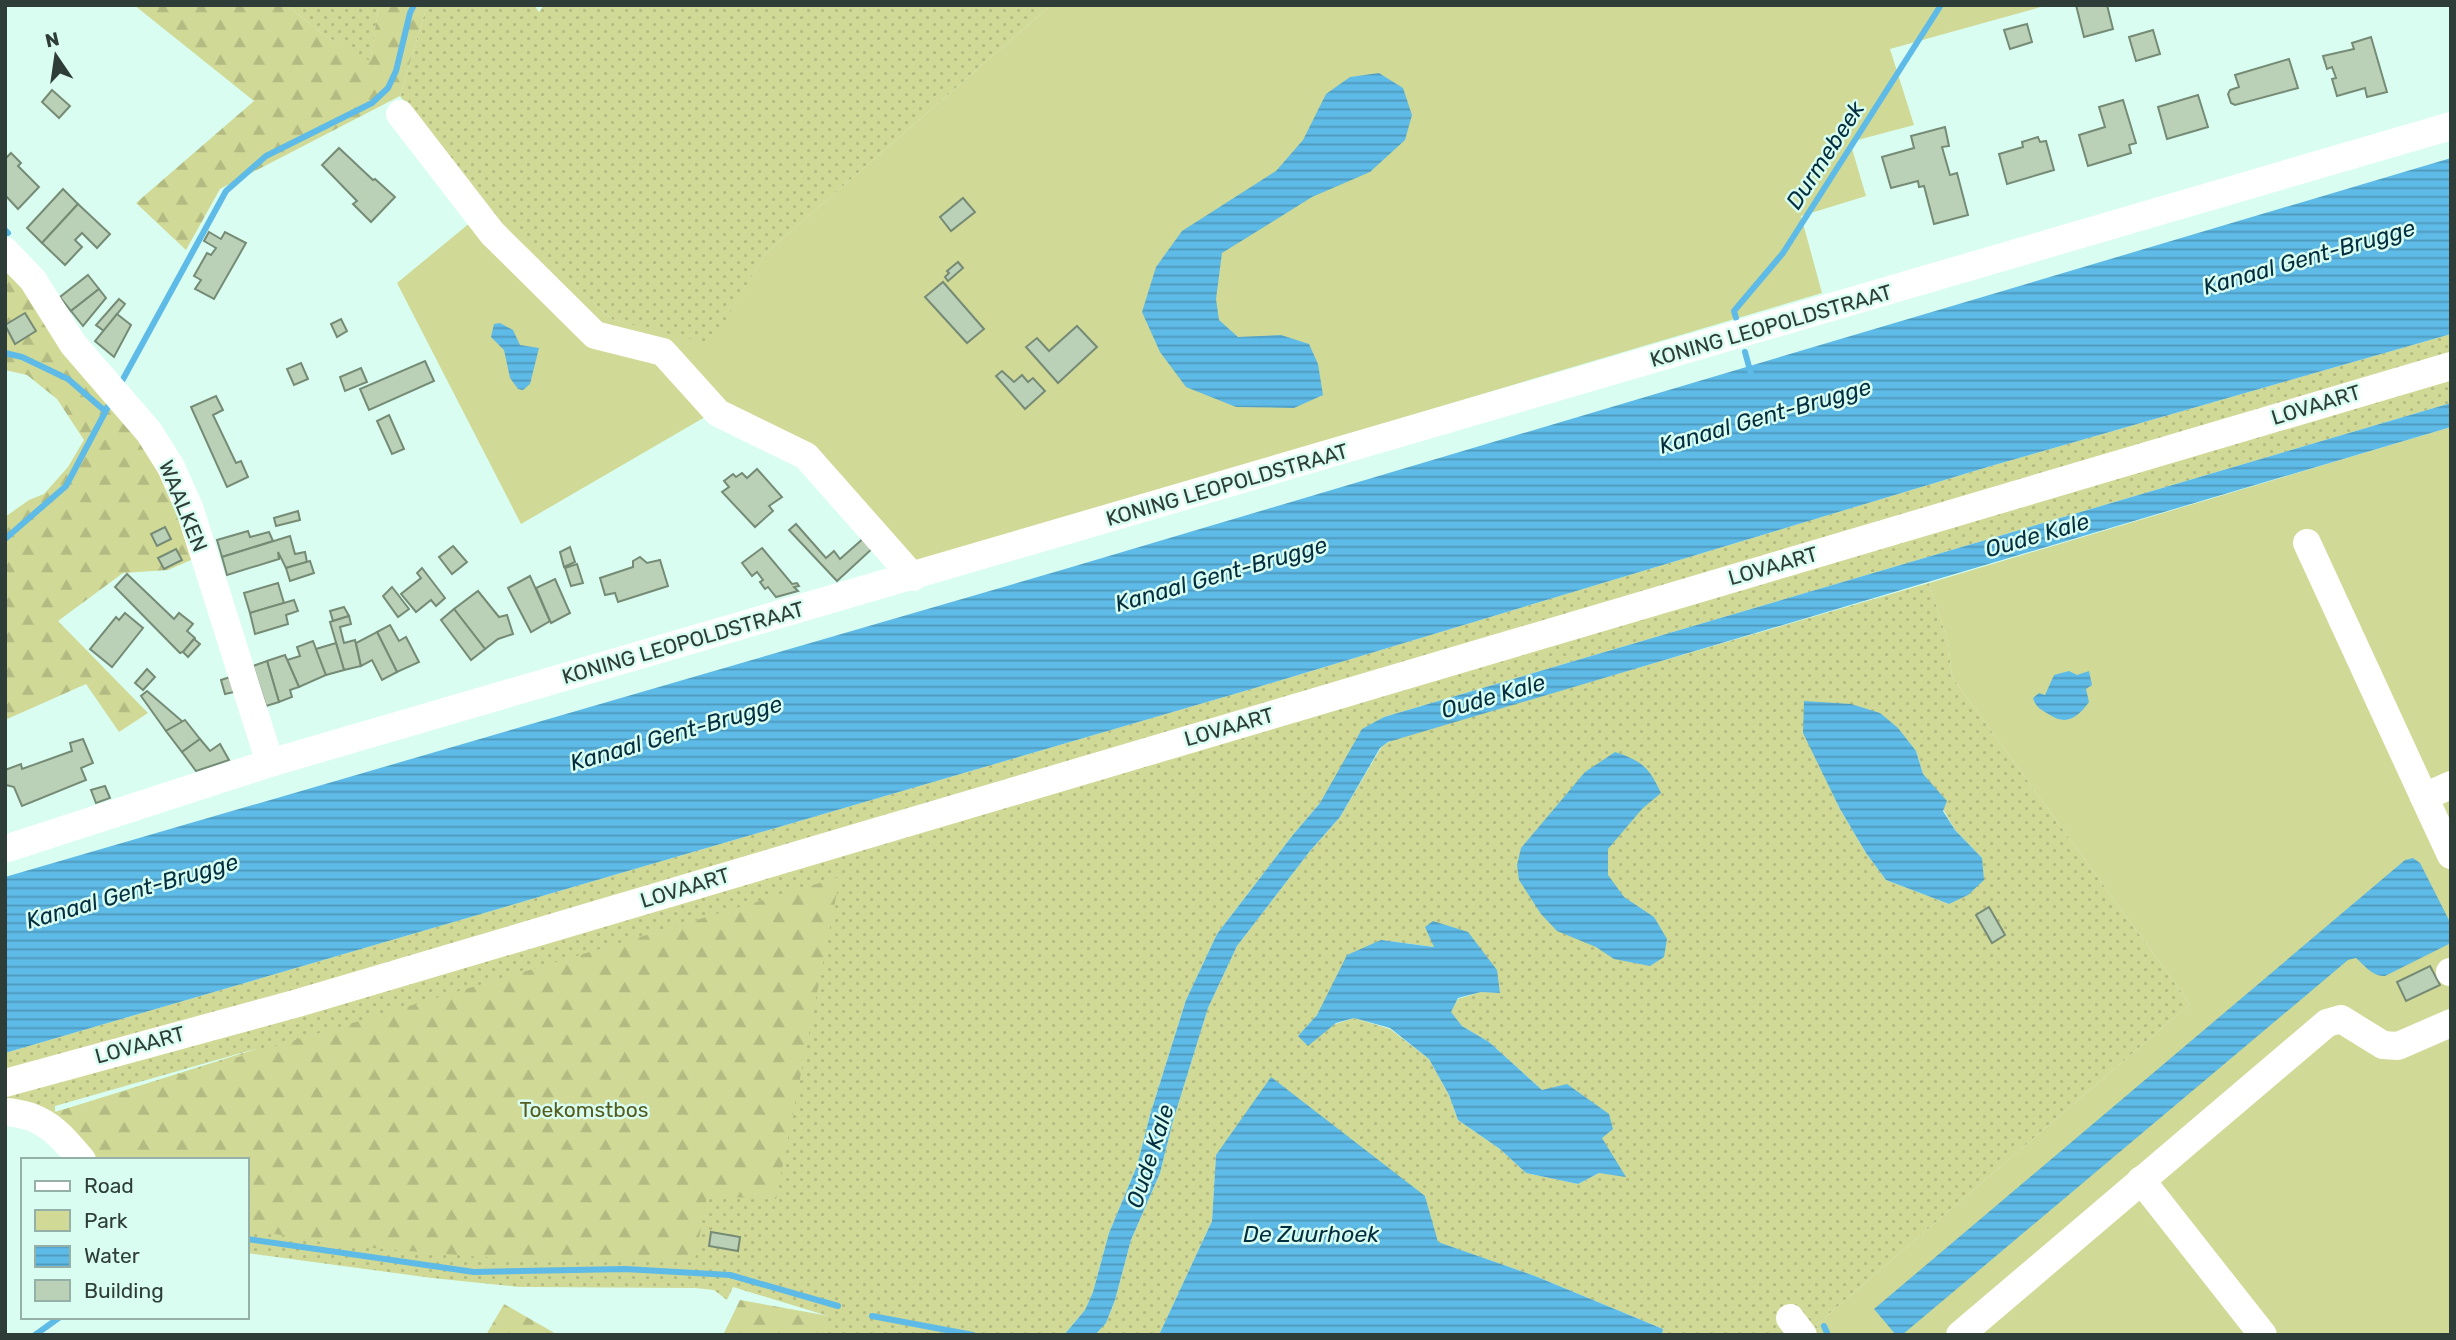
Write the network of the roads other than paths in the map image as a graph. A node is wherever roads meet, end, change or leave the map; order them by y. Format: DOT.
graph roads {
  1 [pos="400,114"];
  2 [pos="2451,126"];
  3 [pos="5,251"];
  4 [pos="2451,366"];
  5 [pos="2307,543"];
  6 [pos="913,577"];
  7 [pos="270,763"];
  8 [pos="2451,785"];
  9 [pos="2424,797"];
  10 [pos="5,849"];
  11 [pos="2451,855"];
  12 [pos="2451,1023"];
  13 [pos="5,1083"];
  14 [pos="5,1112"];
  15 [pos="80,1158"];
  16 [pos="2141,1180"];
  17 [pos="1960,1335"];
  18 [pos="2263,1335"];
  1 -- 6 [label="street"];
  2 -- 6 [label="street, KONING LEOPOLDSTRAAT"];
  3 -- 7 [label="street, WAALKEN"];
  4 -- 13 [label="street, LOVAART"];
  5 -- 9 [label="street"];
  6 -- 7 [label="street, KONING LEOPOLDSTRAAT"];
  7 -- 10 [label="street, KONING LEOPOLDSTRAAT"];
  8 -- 9 [label="street"];
  9 -- 11 [label="street"];
  12 -- 16 [label="street"];
  14 -- 15 [label="street"];
  16 -- 17 [label="street"];
  16 -- 18 [label="street"];
}
